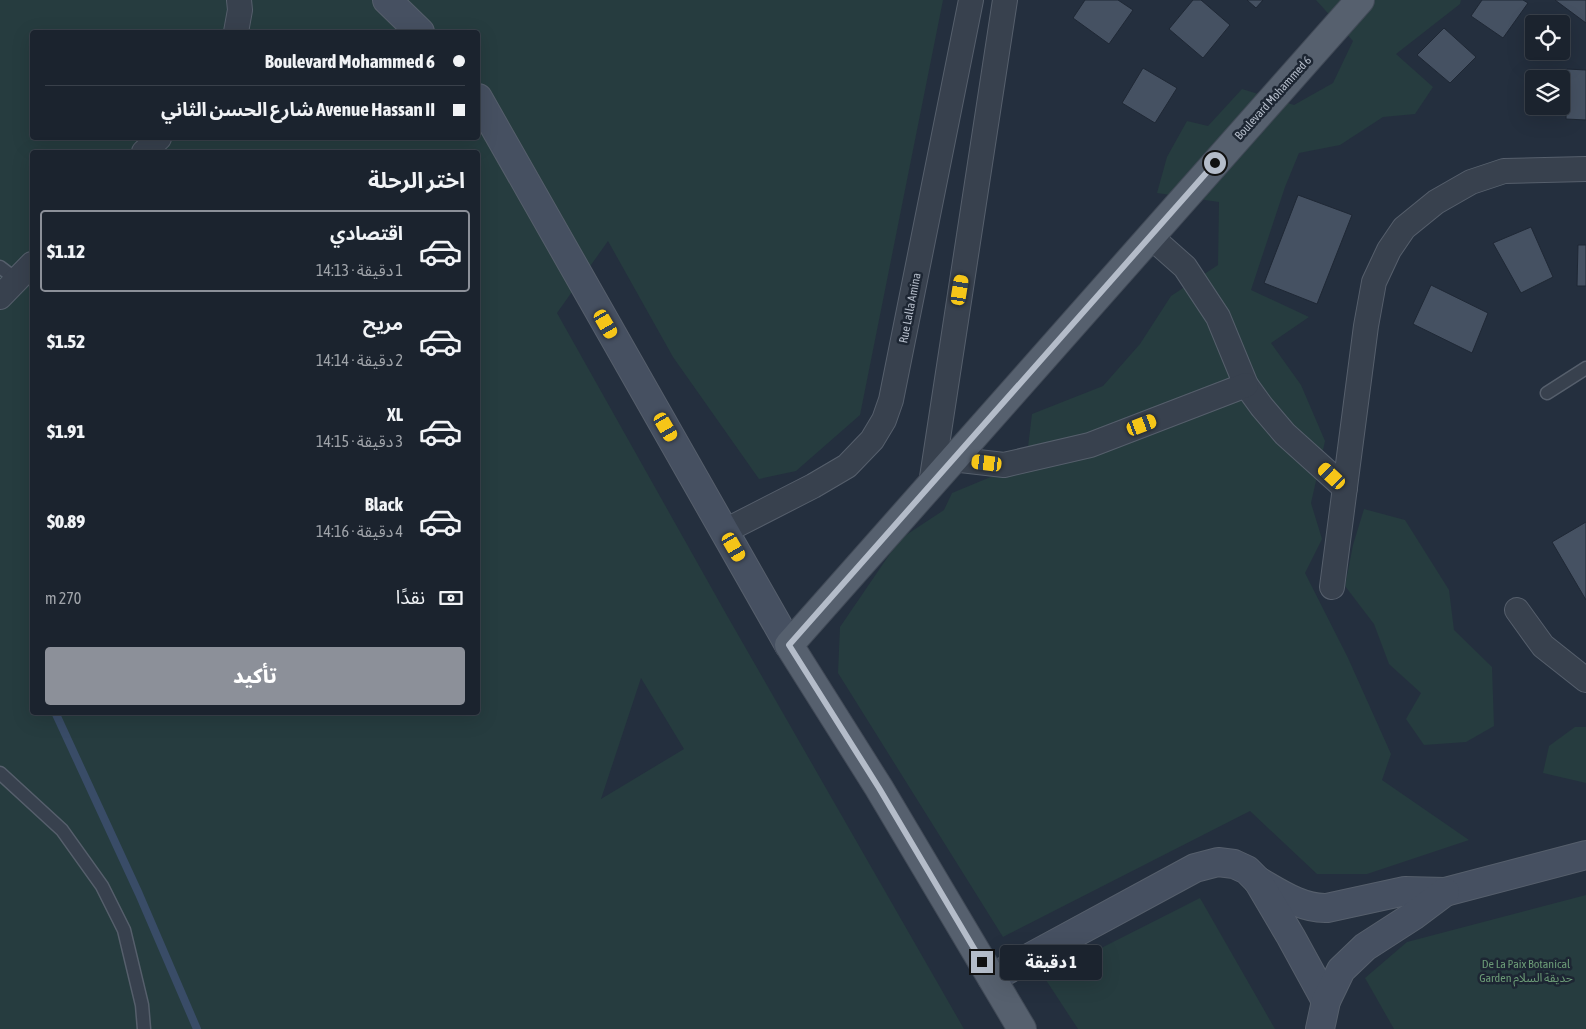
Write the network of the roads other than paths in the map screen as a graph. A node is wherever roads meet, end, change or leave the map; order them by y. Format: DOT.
graph roads {
  1 [pos="239,0"];
  2 [pos="387,0"];
  3 [pos="971,0"];
  4 [pos="1005,0"];
  5 [pos="1360,0"];
  6 [pos="236,30"];
  7 [pos="418,30"];
  8 [pos="480,102"];
  9 [pos="157,140"];
  10 [pos="146,150"];
  11 [pos="1586,169"];
  12 [pos="1150,236"];
  13 [pos="17,270"];
  14 [pos="0,296"];
  15 [pos="1586,368"];
  16 [pos="1246,385"];
  17 [pos="1547,393"];
  18 [pos="952,459"];
  19 [pos="931,484"];
  20 [pos="1345,488"];
  21 [pos="725,531"];
  22 [pos="1332,587"];
  23 [pos="1517,610"];
  24 [pos="789,645"];
  25 [pos="1586,680"];
  26 [pos="0,773"];
  27 [pos="1586,855"];
  28 [pos="1258,881"];
  29 [pos="1445,892"];
  30 [pos="992,978"];
  31 [pos="1326,1001"];
  32 [pos="144,1029"];
  33 [pos="1022,1029"];
  34 [pos="1320,1029"];
  1 -- 6 [label="street"];
  2 -- 7 [label="main road"];
  3 -- 21 [label="street, Rue Lalla Amina"];
  4 -- 19 [label="street"];
  5 -- 12 [label="main road, Boulevard Mohammed 6"];
  8 -- 21 [label="main road"];
  9 -- 10 [label="street"];
  11 -- 20 [label="street"];
  12 -- 16 [label="street"];
  12 -- 18 [label="main road, Boulevard Mohammed 6"];
  13 -- 14 [label="street"];
  15 -- 17 [label="lane"];
  16 -- 18 [label="street"];
  16 -- 20 [label="street"];
  18 -- 19 [label="main road, Boulevard Mohammed 6"];
  19 -- 24 [label="main road, Boulevard Mohammed 6"];
  20 -- 22 [label="street"];
  21 -- 24 [label="main road"];
  23 -- 25 [label="street"];
  24 -- 30 [label="main road"];
  26 -- 32 [label="lane"];
  27 -- 29 [label="main road"];
  28 -- 29 [label="main road"];
  28 -- 30 [label="main road"];
  28 -- 31 [label="main road"];
  29 -- 31 [label="main road"];
  30 -- 33 [label="main road"];
  31 -- 34 [label="main road"];
}
